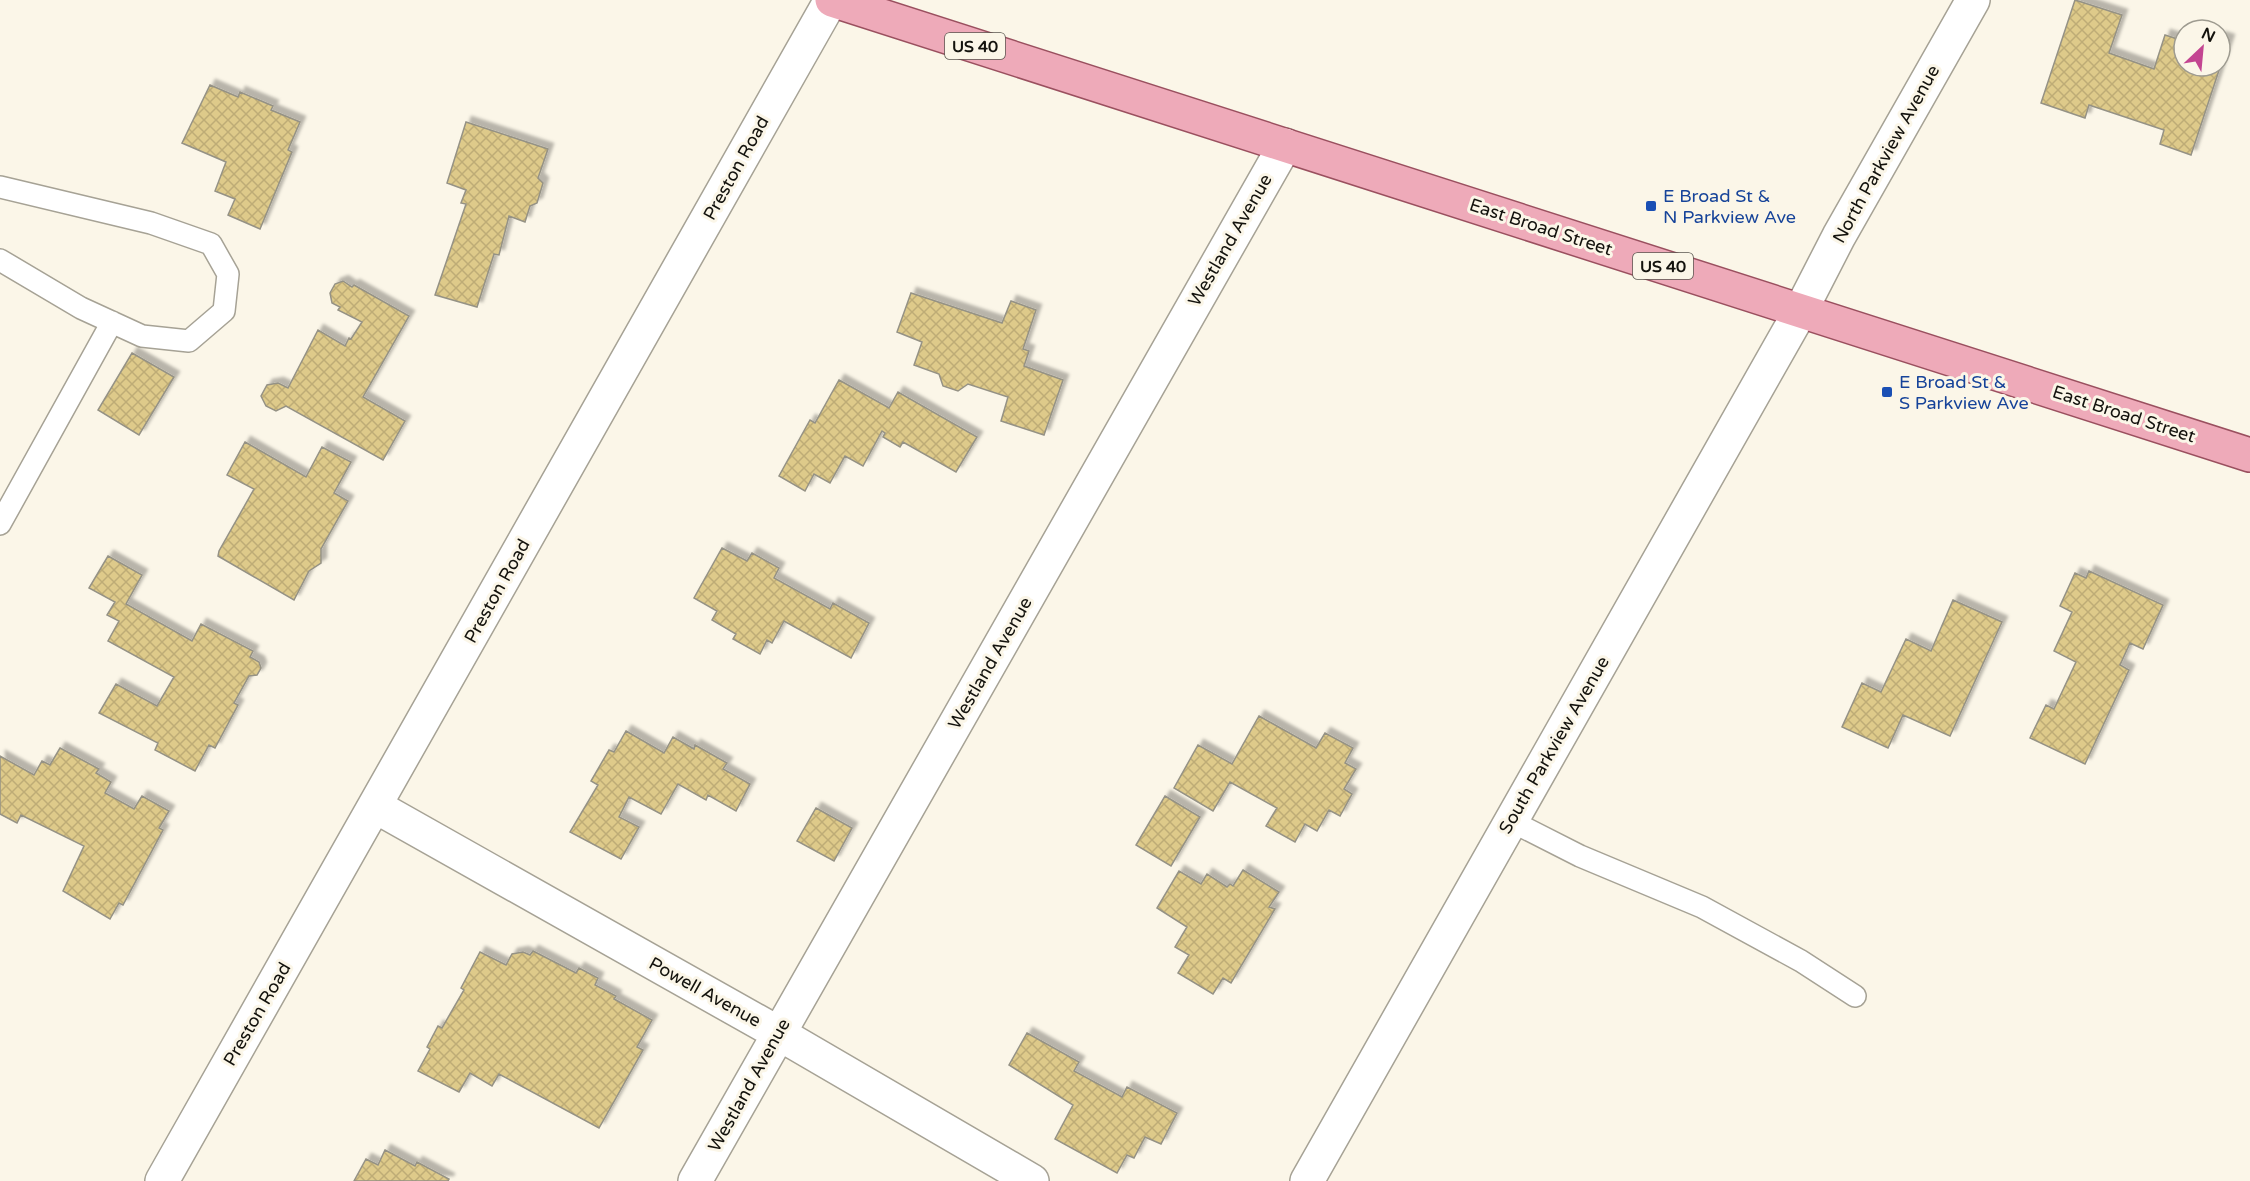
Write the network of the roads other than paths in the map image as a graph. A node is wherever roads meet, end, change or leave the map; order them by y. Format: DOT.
graph roads {
  1 [pos="832,0"];
  2 [pos="1973,0"];
  3 [pos="1285,145"];
  4 [pos="0,187"];
  5 [pos="0,260"];
  6 [pos="1801,310"];
  7 [pos="112,322"];
  8 [pos="2250,455"];
  9 [pos="0,524"];
  10 [pos="375,806"];
  11 [pos="1511,821"];
  12 [pos="1856,996"];
  13 [pos="778,1033"];
  14 [pos="162,1181"];
  15 [pos="695,1181"];
  16 [pos="1032,1181"];
  17 [pos="1307,1181"];
  1 -- 3 [label="main road, East Broad Street / US 40"];
  1 -- 10 [label="street, Preston Road"];
  2 -- 6 [label="street, North Parkview Avenue"];
  3 -- 6 [label="main road, East Broad Street / US 40"];
  3 -- 13 [label="street, Westland Avenue"];
  4 -- 7 [label="lane"];
  5 -- 7 [label="lane"];
  6 -- 8 [label="main road, East Broad Street / US 40"];
  6 -- 11 [label="street, South Parkview Avenue"];
  7 -- 9 [label="lane"];
  10 -- 13 [label="street, Powell Avenue"];
  10 -- 14 [label="street, Preston Road"];
  11 -- 12 [label="lane"];
  11 -- 17 [label="street, South Parkview Avenue"];
  13 -- 15 [label="street, Westland Avenue"];
  13 -- 16 [label="street, Powell Avenue"];
}
